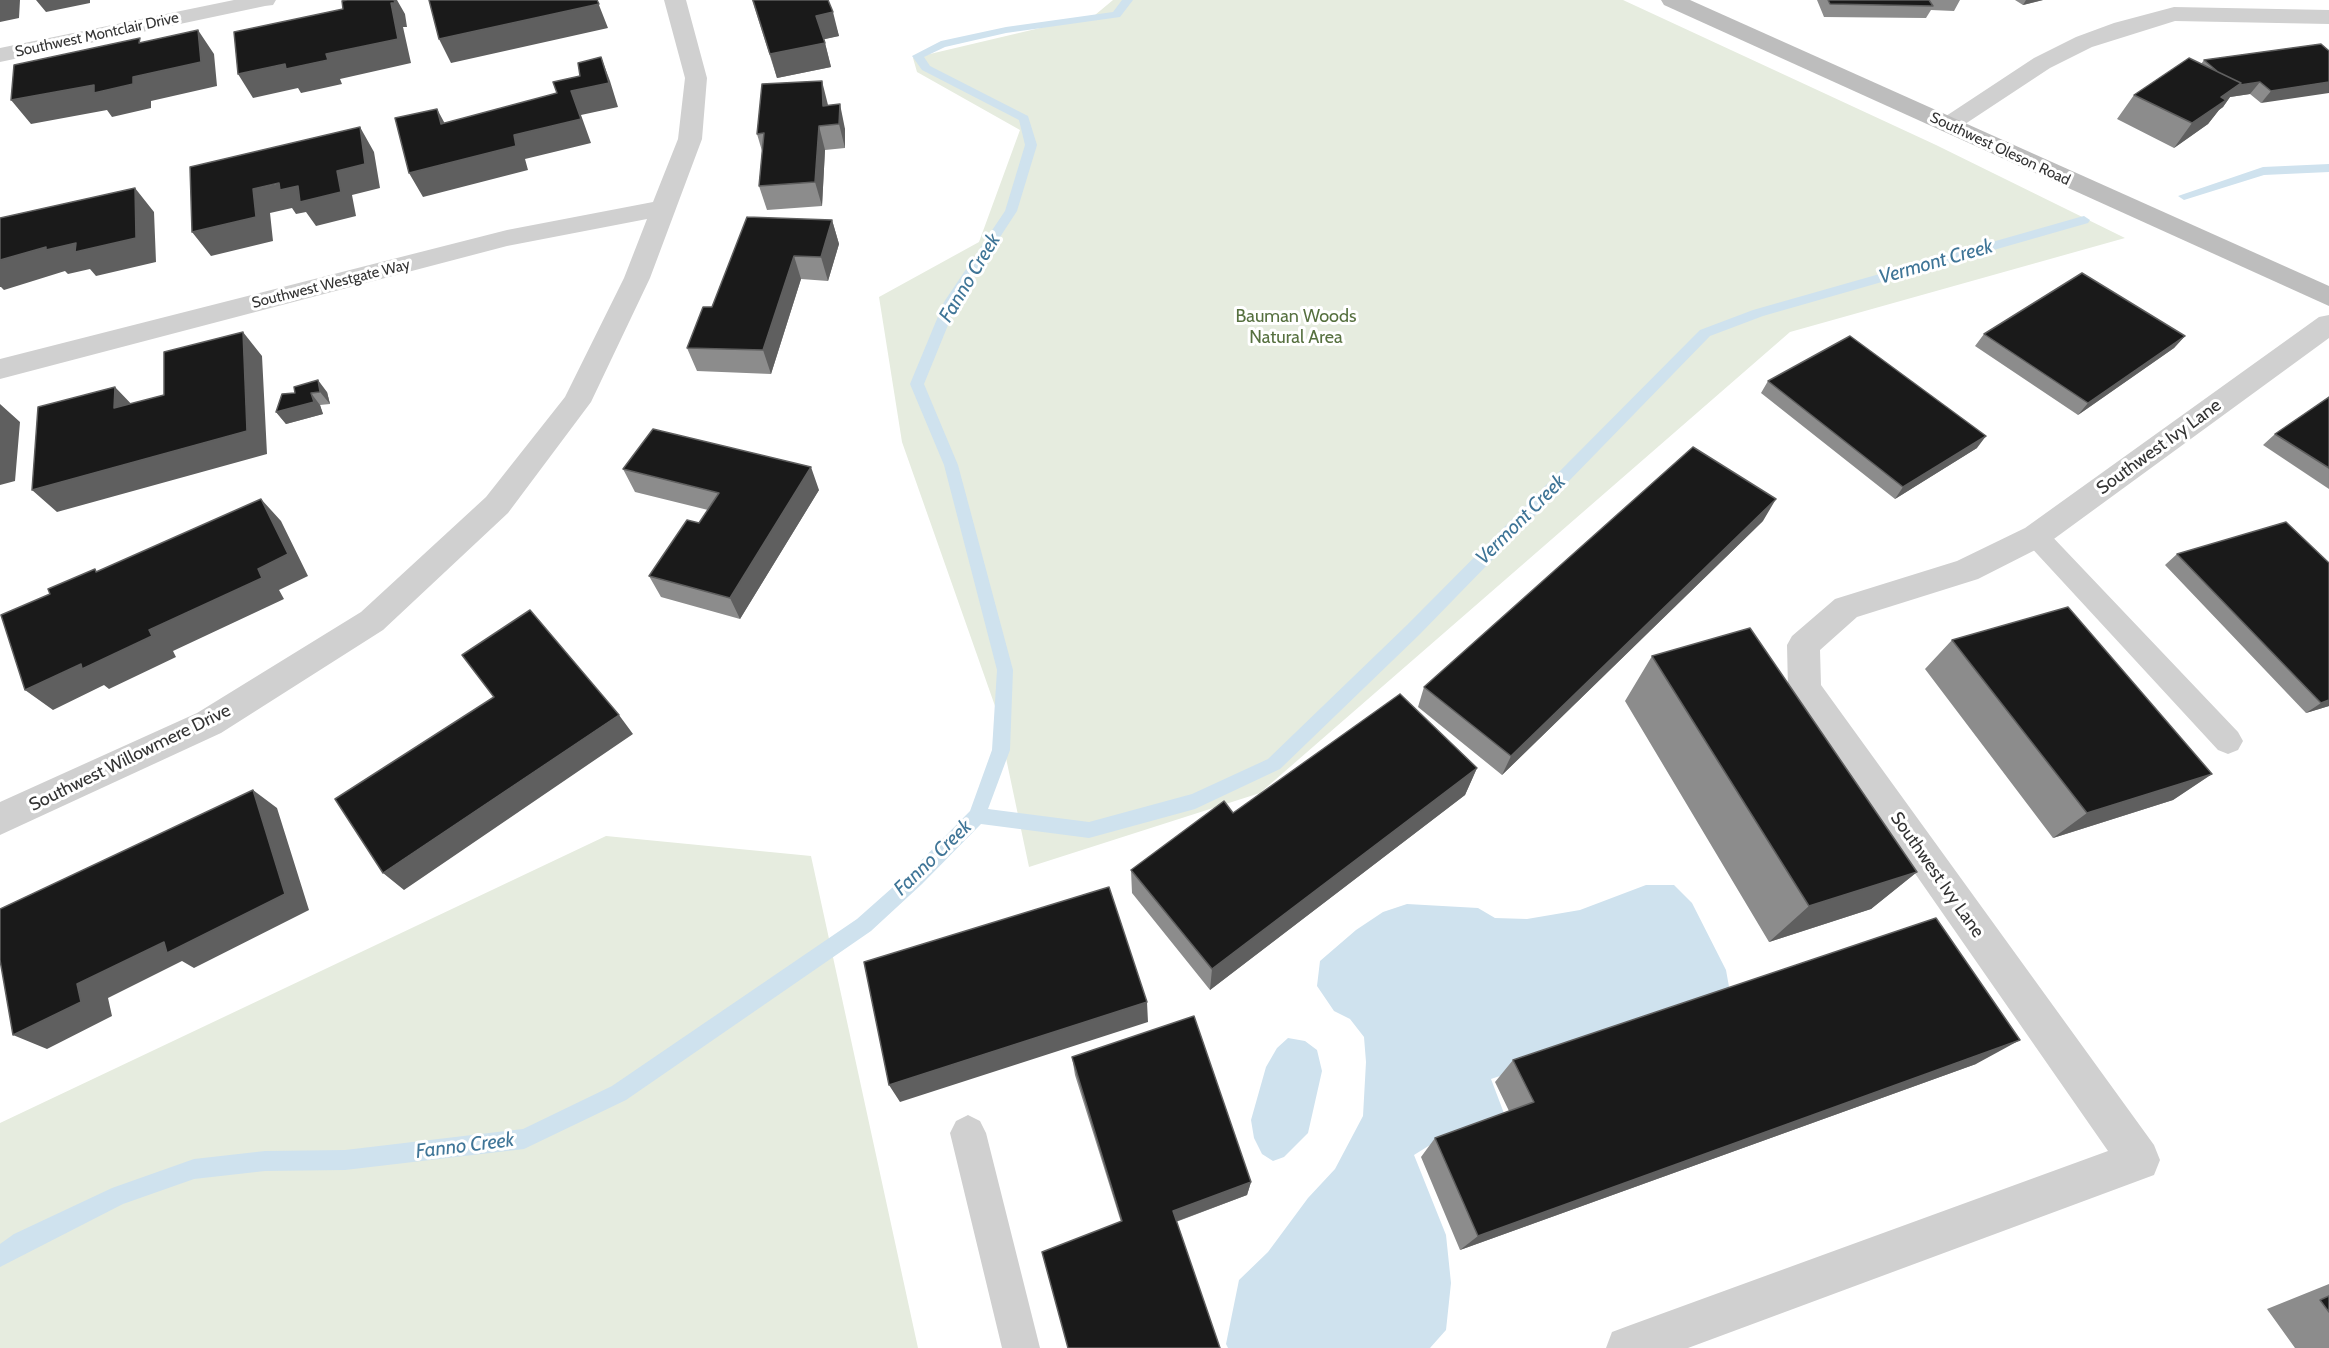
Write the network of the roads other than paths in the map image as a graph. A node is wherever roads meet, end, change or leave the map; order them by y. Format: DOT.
graph roads {
  1 [pos="265,0"];
  2 [pos="675,0"];
  3 [pos="1672,0"];
  4 [pos="2168,7"];
  5 [pos="2329,17"];
  6 [pos="0,55"];
  7 [pos="1948,125"];
  8 [pos="664,208"];
  9 [pos="2329,297"];
  10 [pos="2329,324"];
  11 [pos="0,369"];
  12 [pos="2036,536"];
  13 [pos="2228,741"];
  14 [pos="0,819"];
  15 [pos="968,1133"];
  16 [pos="1021,1348"];
  17 [pos="1628,1348"];
  1 -- 6 [label="street, Southwest Montclair Drive"];
  2 -- 8 [label="street, Southwest Willowmere Drive"];
  3 -- 7 [label="main road, Southwest Oleson Road"];
  4 -- 5 [label="street"];
  4 -- 7 [label="street"];
  7 -- 9 [label="main road, Southwest Oleson Road"];
  8 -- 11 [label="street, Southwest Westgate Way"];
  8 -- 14 [label="street, Southwest Willowmere Drive"];
  10 -- 12 [label="street, Southwest Ivy Lane"];
  12 -- 13 [label="lane"];
  12 -- 17 [label="street, Southwest Ivy Lane"];
  15 -- 16 [label="lane"];
}
